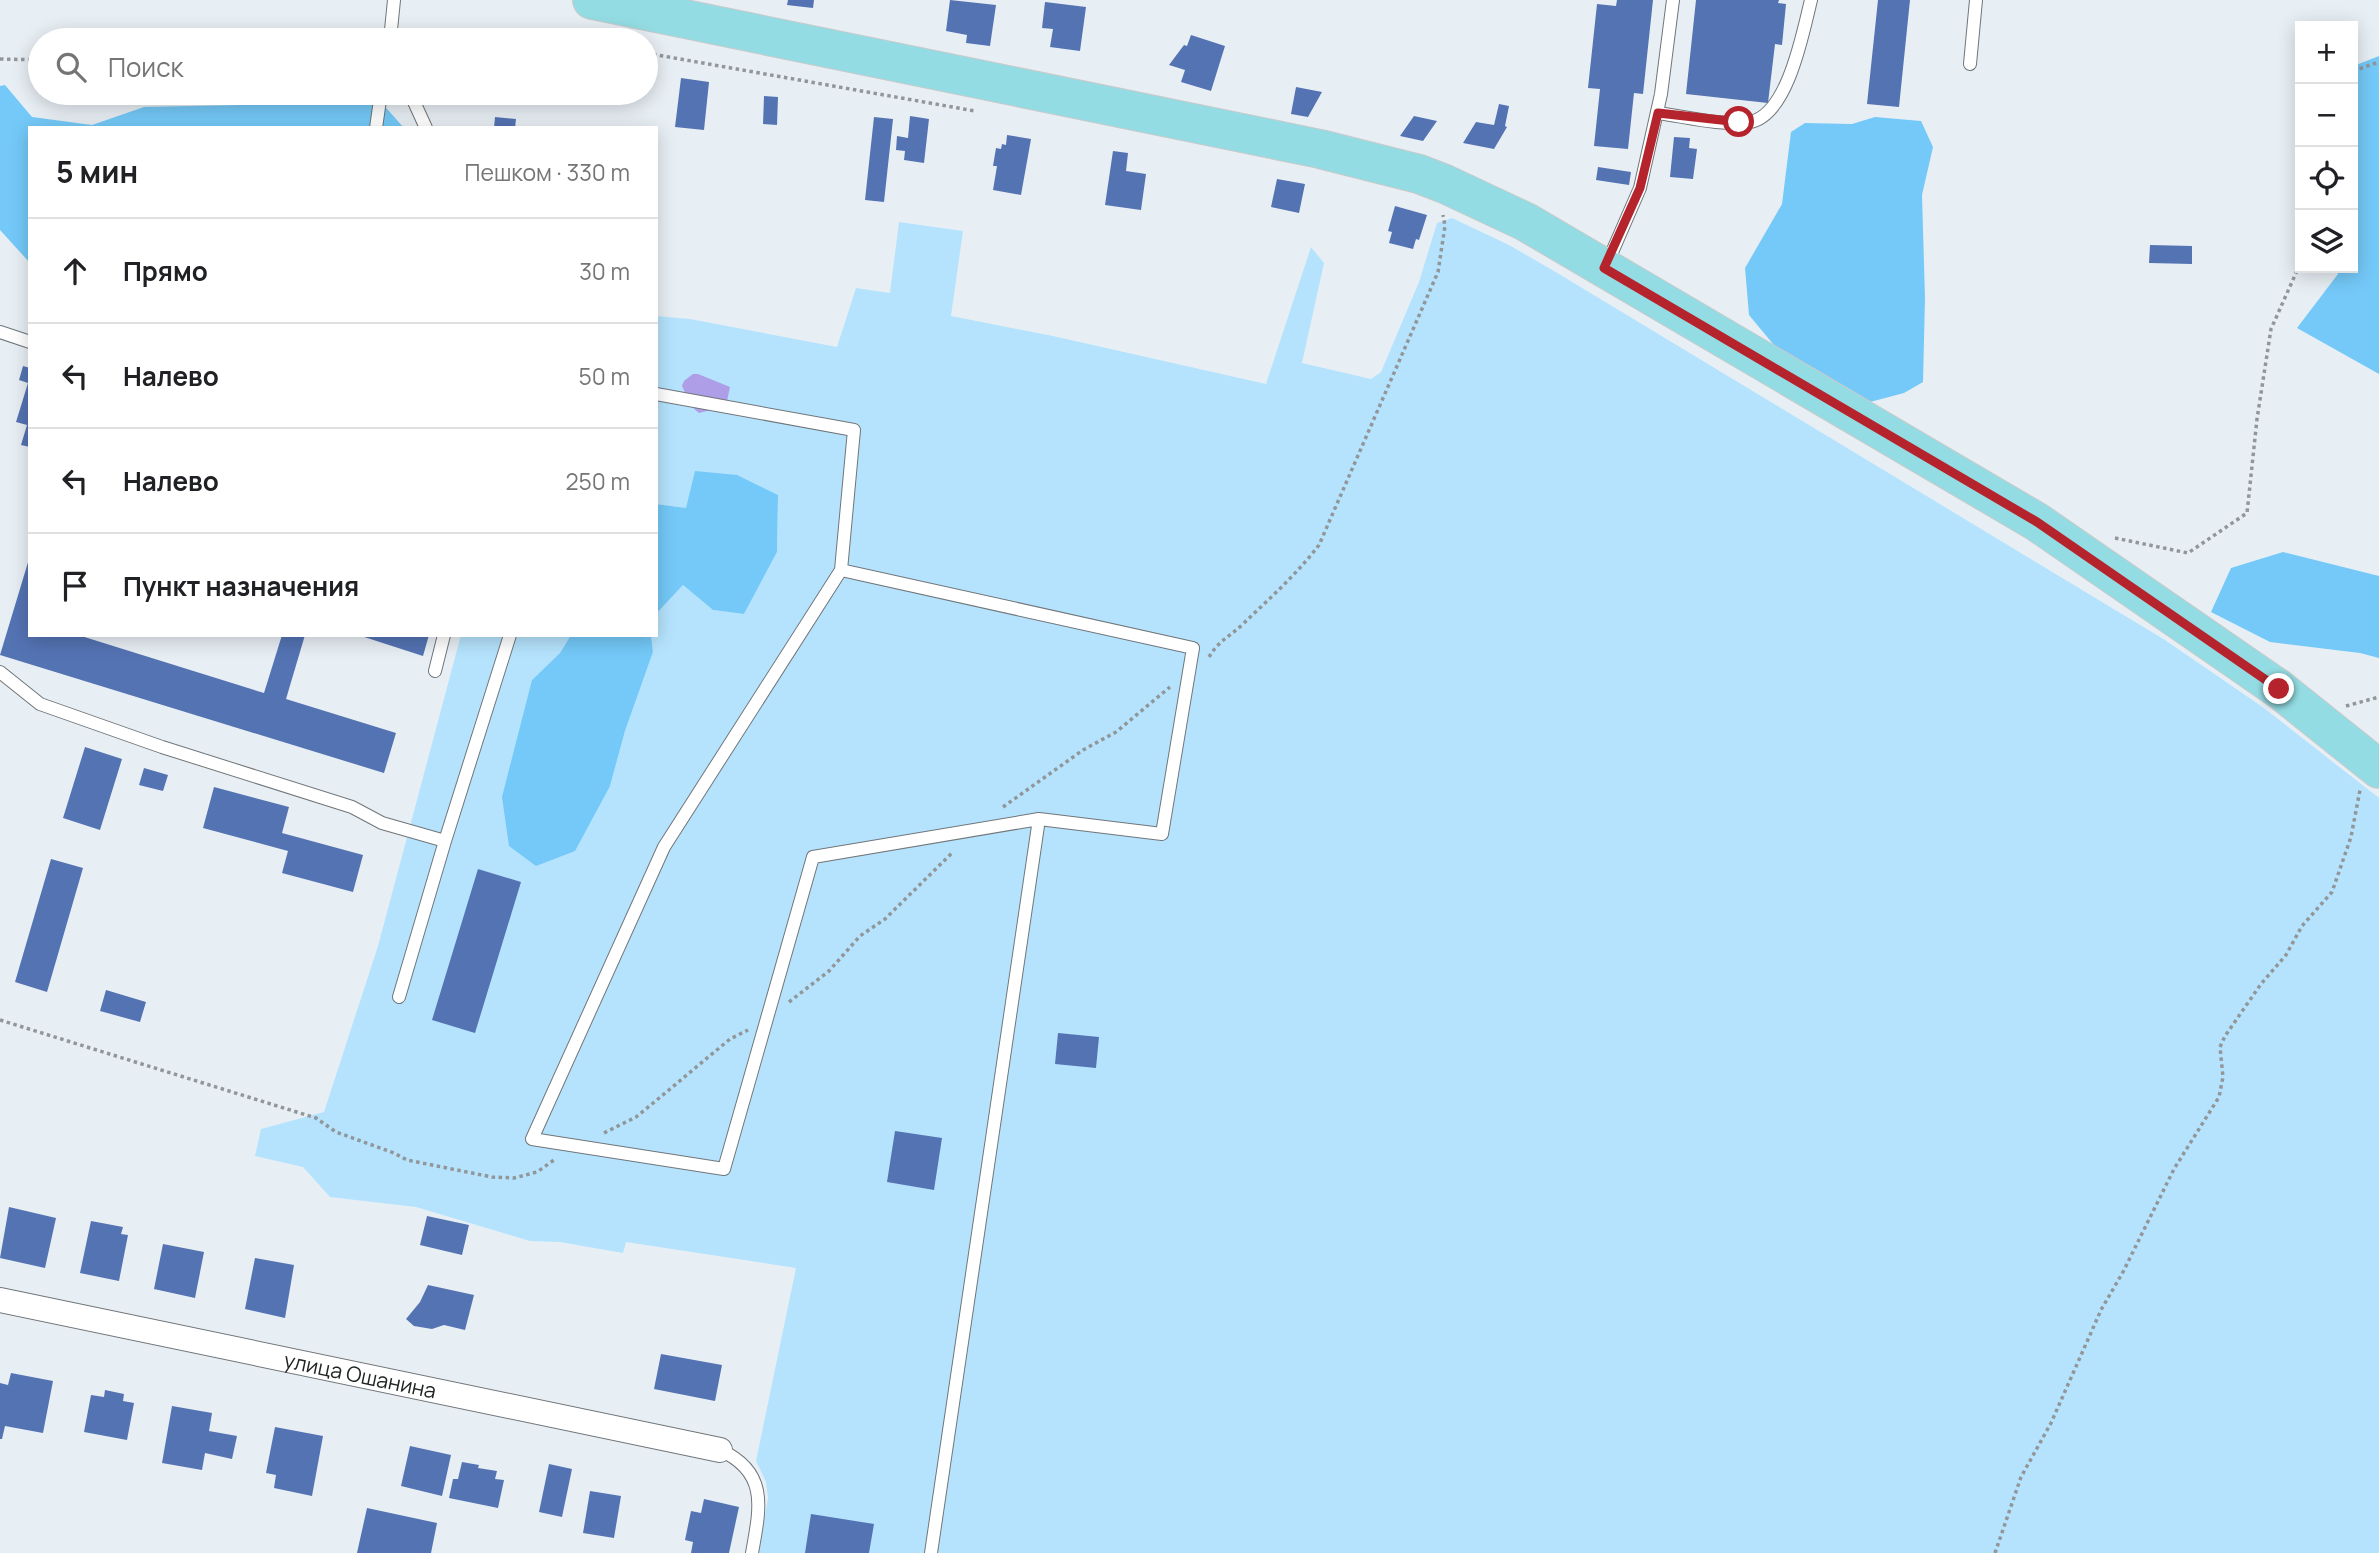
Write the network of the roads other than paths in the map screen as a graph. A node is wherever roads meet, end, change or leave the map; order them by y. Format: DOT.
graph roads {
  1 [pos="394,0"];
  2 [pos="592,0"];
  3 [pos="1673,0"];
  4 [pos="1811,0"];
  5 [pos="1976,0"];
  6 [pos="391,28"];
  7 [pos="1970,64"];
  8 [pos="379,105"];
  9 [pos="415,105"];
  10 [pos="1658,113"];
  11 [pos="376,126"];
  12 [pos="425,126"];
  13 [pos="1604,268"];
  14 [pos="0,332"];
  15 [pos="28,341"];
  16 [pos="658,394"];
  17 [pos="841,570"];
  18 [pos="444,637"];
  19 [pos="509,637"];
  20 [pos="435,671"];
  21 [pos="0,672"];
  22 [pos="2375,766"];
  23 [pos="1039,819"];
  24 [pos="445,841"];
  25 [pos="399,998"];
  26 [pos="0,1300"];
  27 [pos="720,1450"];
  28 [pos="751,1553"];
  29 [pos="931,1553"];
  1 -- 6 [label="lane"];
  2 -- 13 [label="main road"];
  3 -- 10 [label="lane"];
  4 -- 10 [label="lane"];
  5 -- 7 [label="lane"];
  8 -- 11 [label="lane"];
  9 -- 12 [label="lane"];
  10 -- 13 [label="lane"];
  13 -- 22 [label="main road"];
  14 -- 15 [label="lane"];
  16 -- 17 [label="lane"];
  17 -- 23 [label="lane"];
  17 -- 23 [label="lane"];
  18 -- 20 [label="lane"];
  19 -- 24 [label="lane"];
  21 -- 24 [label="lane"];
  23 -- 29 [label="lane"];
  24 -- 25 [label="lane"];
  26 -- 27 [label="street, улица Ошанина"];
  27 -- 28 [label="lane"];
}
